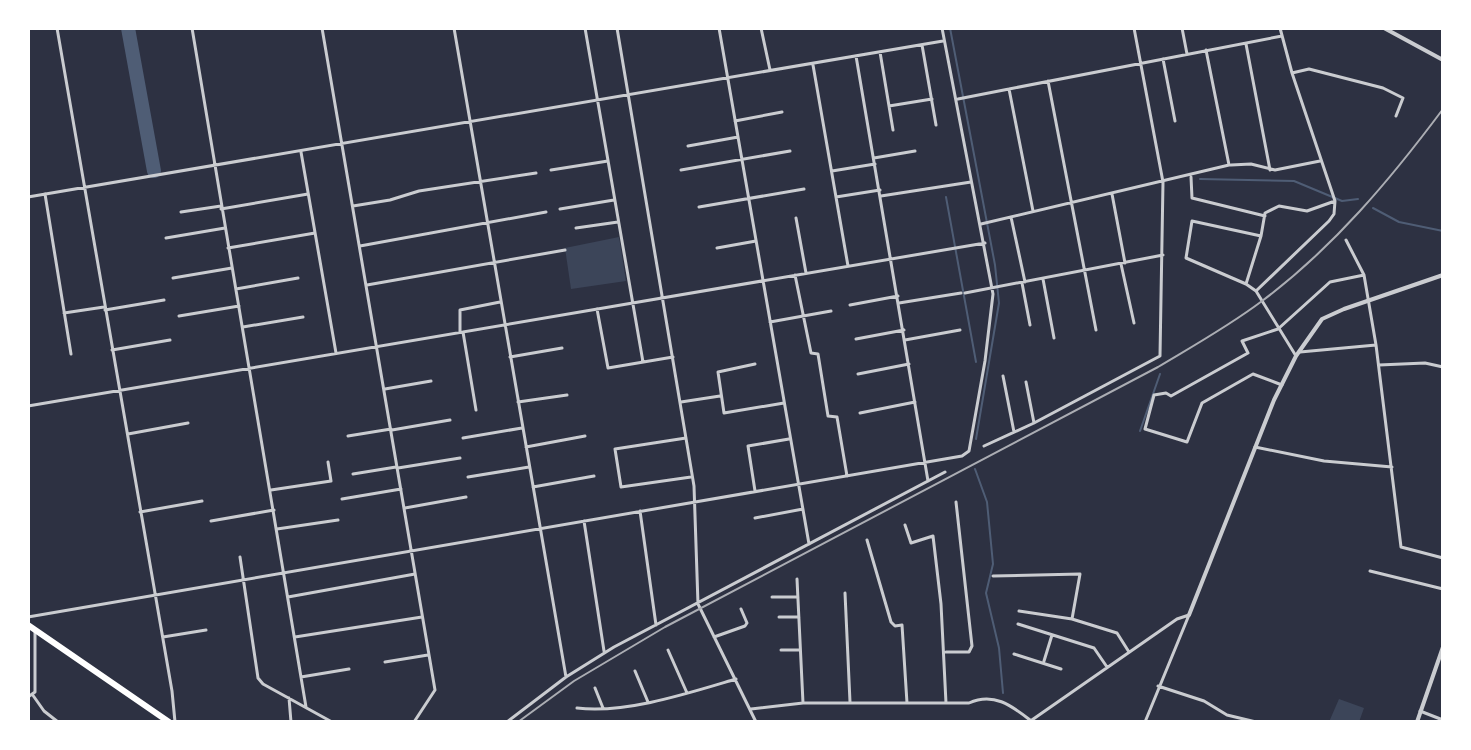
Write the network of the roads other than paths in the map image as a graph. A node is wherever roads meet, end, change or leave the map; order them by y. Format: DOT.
graph roads {
  1 [pos="57,28"];
  2 [pos="192,28"];
  3 [pos="322,28"];
  4 [pos="454,28"];
  5 [pos="585,28"];
  6 [pos="617,28"];
  7 [pos="719,28"];
  8 [pos="761,28"];
  9 [pos="942,28"];
  10 [pos="1134,28"];
  11 [pos="1182,28"];
  12 [pos="1280,28"];
  13 [pos="1384,28"];
  14 [pos="1282,36"];
  15 [pos="945,40"];
  16 [pos="1246,43"];
  17 [pos="922,45"];
  18 [pos="1206,50"];
  19 [pos="880,52"];
  20 [pos="1187,54"];
  21 [pos="856,56"];
  22 [pos="1163,59"];
  23 [pos="1443,60"];
  24 [pos="813,63"];
  25 [pos="1141,63"];
  26 [pos="770,70"];
  27 [pos="1292,73"];
  28 [pos="728,77"];
  29 [pos="1048,81"];
  30 [pos="1009,89"];
  31 [pos="629,95"];
  32 [pos="959,98"];
  33 [pos="932,99"];
  34 [pos="597,100"];
  35 [pos="889,106"];
  36 [pos="782,112"];
  37 [pos="1396,116"];
  38 [pos="470,121"];
  39 [pos="735,121"];
  40 [pos="1175,121"];
  41 [pos="936,125"];
  42 [pos="893,130"];
  43 [pos="738,137"];
  44 [pos="342,143"];
  45 [pos="688,146"];
  46 [pos="301,150"];
  47 [pos="790,151"];
  48 [pos="915,151"];
  49 [pos="874,158"];
  50 [pos="742,160"];
  51 [pos="608,161"];
  52 [pos="1320,161"];
  53 [pos="875,164"];
  54 [pos="214,165"];
  55 [pos="1229,165"];
  56 [pos="551,170"];
  57 [pos="681,170"];
  58 [pos="1270,170"];
  59 [pos="832,171"];
  60 [pos="536,173"];
  61 [pos="1190,175"];
  62 [pos="480,181"];
  63 [pos="971,182"];
  64 [pos="1163,182"];
  65 [pos="86,187"];
  66 [pos="804,189"];
  67 [pos="880,190"];
  68 [pos="45,194"];
  69 [pos="308,194"];
  70 [pos="1112,194"];
  71 [pos="881,196"];
  72 [pos="28,197"];
  73 [pos="836,197"];
  74 [pos="749,199"];
  75 [pos="614,200"];
  76 [pos="1335,201"];
  77 [pos="1072,203"];
  78 [pos="353,206"];
  79 [pos="699,207"];
  80 [pos="221,208"];
  81 [pos="560,209"];
  82 [pos="1033,211"];
  83 [pos="181,212"];
  84 [pos="546,212"];
  85 [pos="1265,216"];
  86 [pos="1011,217"];
  87 [pos="796,218"];
  88 [pos="618,222"];
  89 [pos="487,224"];
  90 [pos="982,224"];
  91 [pos="225,228"];
  92 [pos="576,228"];
  93 [pos="315,233"];
  94 [pos="1261,236"];
  95 [pos="166,238"];
  96 [pos="1346,240"];
  97 [pos="756,241"];
  98 [pos="985,243"];
  99 [pos="360,246"];
  100 [pos="228,248"];
  101 [pos="717,248"];
  102 [pos="565,250"];
  103 [pos="1163,255"];
  104 [pos="892,258"];
  105 [pos="1123,263"];
  106 [pos="494,264"];
  107 [pos="848,266"];
  108 [pos="232,268"];
  109 [pos="1085,270"];
  110 [pos="806,273"];
  111 [pos="795,275"];
  112 [pos="1364,275"];
  113 [pos="1443,275"];
  114 [pos="173,278"];
  115 [pos="298,278"];
  116 [pos="1043,279"];
  117 [pos="763,281"];
  118 [pos="1023,282"];
  119 [pos="1246,284"];
  120 [pos="367,285"];
  121 [pos="993,288"];
  122 [pos="236,289"];
  123 [pos="1256,291"];
  124 [pos="898,296"];
  125 [pos="663,297"];
  126 [pos="164,300"];
  127 [pos="1368,301"];
  128 [pos="500,302"];
  129 [pos="632,303"];
  130 [pos="899,303"];
  131 [pos="850,305"];
  132 [pos="239,306"];
  133 [pos="105,308"];
  134 [pos="597,309"];
  135 [pos="831,311"];
  136 [pos="64,313"];
  137 [pos="179,316"];
  138 [pos="303,317"];
  139 [pos="803,317"];
  140 [pos="770,322"];
  141 [pos="1134,323"];
  142 [pos="504,324"];
  143 [pos="1030,325"];
  144 [pos="243,327"];
  145 [pos="1278,329"];
  146 [pos="904,330"];
  147 [pos="960,330"];
  148 [pos="1096,330"];
  149 [pos="462,332"];
  150 [pos="1054,338"];
  151 [pos="856,339"];
  152 [pos="170,340"];
  153 [pos="905,340"];
  154 [pos="1376,345"];
  155 [pos="377,346"];
  156 [pos="562,348"];
  157 [pos="112,350"];
  158 [pos="336,353"];
  159 [pos="71,354"];
  160 [pos="1298,354"];
  161 [pos="510,357"];
  162 [pos="673,357"];
  163 [pos="643,362"];
  164 [pos="755,364"];
  165 [pos="909,364"];
  166 [pos="1379,365"];
  167 [pos="1443,367"];
  168 [pos="250,368"];
  169 [pos="858,374"];
  170 [pos="1003,376"];
  171 [pos="431,381"];
  172 [pos="1026,382"];
  173 [pos="1282,385"];
  174 [pos="385,389"];
  175 [pos="120,391"];
  176 [pos="567,395"];
  177 [pos="720,396"];
  178 [pos="518,402"];
  179 [pos="681,402"];
  180 [pos="915,402"];
  181 [pos="784,403"];
  182 [pos="28,406"];
  183 [pos="476,410"];
  184 [pos="860,413"];
  185 [pos="450,420"];
  186 [pos="188,423"];
  187 [pos="1034,423"];
  188 [pos="522,428"];
  189 [pos="392,430"];
  190 [pos="1014,432"];
  191 [pos="128,434"];
  192 [pos="348,436"];
  193 [pos="585,436"];
  194 [pos="463,438"];
  195 [pos="686,438"];
  196 [pos="790,439"];
  197 [pos="984,446"];
  198 [pos="526,447"];
  199 [pos="1255,447"];
  200 [pos="460,458"];
  201 [pos="328,462"];
  202 [pos="925,462"];
  203 [pos="529,467"];
  204 [pos="1392,467"];
  205 [pos="398,468"];
  206 [pos="945,472"];
  207 [pos="353,474"];
  208 [pos="594,476"];
  209 [pos="847,476"];
  210 [pos="468,477"];
  211 [pos="692,477"];
  212 [pos="928,481"];
  213 [pos="798,484"];
  214 [pos="533,487"];
  215 [pos="402,489"];
  216 [pos="271,490"];
  217 [pos="755,491"];
  218 [pos="466,497"];
  219 [pos="342,499"];
  220 [pos="202,501"];
  221 [pos="695,501"];
  222 [pos="956,502"];
  223 [pos="405,508"];
  224 [pos="803,509"];
  225 [pos="274,510"];
  226 [pos="640,511"];
  227 [pos="140,512"];
  228 [pos="755,518"];
  229 [pos="338,520"];
  230 [pos="211,521"];
  231 [pos="584,521"];
  232 [pos="905,525"];
  233 [pos="540,528"];
  234 [pos="277,529"];
  235 [pos="867,540"];
  236 [pos="809,544"];
  237 [pos="411,551"];
  238 [pos="240,557"];
  239 [pos="1443,558"];
  240 [pos="1370,571"];
  241 [pos="284,572"];
  242 [pos="415,574"];
  243 [pos="993,576"];
  244 [pos="243,579"];
  245 [pos="797,579"];
  246 [pos="1443,589"];
  247 [pos="155,593"];
  248 [pos="845,593"];
  249 [pos="288,597"];
  250 [pos="772,597"];
  251 [pos="798,597"];
  252 [pos="698,604"];
  253 [pos="741,609"];
  254 [pos="1019,611"];
  255 [pos="1189,615"];
  256 [pos="28,617"];
  257 [pos="422,617"];
  258 [pos="779,617"];
  259 [pos="799,617"];
  260 [pos="1072,619"];
  261 [pos="1018,624"];
  262 [pos="28,625"];
  263 [pos="656,625"];
  264 [pos="35,630"];
  265 [pos="206,630"];
  266 [pos="1052,635"];
  267 [pos="163,637"];
  268 [pos="295,637"];
  269 [pos="714,637"];
  270 [pos="1443,647"];
  271 [pos="668,650"];
  272 [pos="781,650"];
  273 [pos="800,650"];
  274 [pos="944,652"];
  275 [pos="1129,652"];
  276 [pos="605,653"];
  277 [pos="1014,654"];
  278 [pos="428,655"];
  279 [pos="385,662"];
  280 [pos="1043,663"];
  281 [pos="1107,667"];
  282 [pos="349,669"];
  283 [pos="1061,669"];
  284 [pos="635,671"];
  285 [pos="301,677"];
  286 [pos="566,677"];
  287 [pos="736,679"];
  288 [pos="1158,686"];
  289 [pos="595,688"];
  290 [pos="687,693"];
  291 [pos="32,694"];
  292 [pos="289,698"];
  293 [pos="648,702"];
  294 [pos="850,702"];
  295 [pos="803,703"];
  296 [pos="907,703"];
  297 [pos="946,703"];
  298 [pos="306,707"];
  299 [pos="577,708"];
  300 [pos="603,708"];
  301 [pos="751,709"];
  302 [pos="1420,711"];
  303 [pos="1443,720"];
  304 [pos="1029,721"];
  305 [pos="58,722"];
  306 [pos="169,722"];
  307 [pos="175,722"];
  308 [pos="291,722"];
  309 [pos="332,722"];
  310 [pos="414,722"];
  311 [pos="507,722"];
  312 [pos="756,722"];
  313 [pos="1145,722"];
  314 [pos="1256,722"];
  315 [pos="1417,722"];
  1 -- 65 [label="street"];
  2 -- 54 [label="street"];
  3 -- 44 [label="street"];
  4 -- 38 [label="street"];
  5 -- 34 [label="street"];
  6 -- 31 [label="street"];
  7 -- 28 [label="street"];
  8 -- 26 [label="street"];
  9 -- 15 [label="street"];
  10 -- 25 [label="street"];
  11 -- 20 [label="street"];
  12 -- 14 [label="street"];
  13 -- 23 [label="street"];
  14 -- 16 [label="street"];
  14 -- 27 [label="street"];
  15 -- 17 [label="street"];
  15 -- 32 [label="street"];
  16 -- 18 [label="street"];
  16 -- 58 [label="street"];
  17 -- 19 [label="street"];
  17 -- 33 [label="street"];
  18 -- 20 [label="street"];
  18 -- 55 [label="street"];
  19 -- 21 [label="street"];
  19 -- 35 [label="street"];
  20 -- 22 [label="street"];
  21 -- 24 [label="street"];
  21 -- 49 [label="street"];
  22 -- 25 [label="street"];
  22 -- 40 [label="street"];
  24 -- 26 [label="street"];
  24 -- 59 [label="street"];
  25 -- 29 [label="street"];
  25 -- 64 [label="street"];
  26 -- 28 [label="street"];
  27 -- 37 [label="street"];
  27 -- 52 [label="street"];
  28 -- 31 [label="street"];
  28 -- 39 [label="street"];
  29 -- 30 [label="street"];
  29 -- 77 [label="street"];
  30 -- 32 [label="street"];
  30 -- 82 [label="street"];
  31 -- 34 [label="street"];
  31 -- 125 [label="street"];
  32 -- 63 [label="street"];
  33 -- 35 [label="street"];
  33 -- 41 [label="street"];
  34 -- 38 [label="street"];
  34 -- 51 [label="street"];
  35 -- 42 [label="street"];
  36 -- 39 [label="street"];
  38 -- 44 [label="street"];
  38 -- 62 [label="street"];
  39 -- 43 [label="street"];
  43 -- 45 [label="street"];
  43 -- 50 [label="street"];
  44 -- 46 [label="street"];
  44 -- 78 [label="street"];
  46 -- 54 [label="street"];
  46 -- 69 [label="street"];
  47 -- 50 [label="street"];
  48 -- 49 [label="street"];
  49 -- 53 [label="street"];
  50 -- 57 [label="street"];
  50 -- 74 [label="street"];
  51 -- 56 [label="street"];
  51 -- 75 [label="street"];
  52 -- 58 [label="street"];
  52 -- 76 [label="street"];
  53 -- 59 [label="street"];
  53 -- 67 [label="street"];
  54 -- 65 [label="street"];
  54 -- 80 [label="street"];
  55 -- 58 [label="street"];
  55 -- 61 [label="street"];
  59 -- 73 [label="street"];
  60 -- 62 [label="street"];
  61 -- 64 [label="street"];
  61 -- 85 [label="street"];
  62 -- 78 [label="street"];
  62 -- 89 [label="street"];
  63 -- 71 [label="street"];
  63 -- 90 [label="street"];
  64 -- 70 [label="street"];
  64 -- 103 [label="street"];
  65 -- 68 [label="street"];
  65 -- 133 [label="street"];
  66 -- 74 [label="street"];
  67 -- 71 [label="street"];
  67 -- 73 [label="street"];
  68 -- 72 [label="street"];
  68 -- 136 [label="street"];
  69 -- 80 [label="street"];
  69 -- 93 [label="street"];
  70 -- 77 [label="street"];
  70 -- 105 [label="street"];
  71 -- 104 [label="street"];
  73 -- 107 [label="street"];
  74 -- 79 [label="street"];
  74 -- 97 [label="street"];
  75 -- 81 [label="street"];
  75 -- 88 [label="street"];
  76 -- 85 [label="street"];
  76 -- 123 [label="street"];
  77 -- 82 [label="street"];
  77 -- 109 [label="street"];
  78 -- 99 [label="street"];
  80 -- 83 [label="street"];
  80 -- 91 [label="street"];
  82 -- 86 [label="street"];
  84 -- 89 [label="street"];
  85 -- 94 [label="street"];
  86 -- 90 [label="street"];
  86 -- 118 [label="street"];
  87 -- 110 [label="street"];
  88 -- 92 [label="street"];
  88 -- 129 [label="street"];
  89 -- 99 [label="street"];
  89 -- 106 [label="street"];
  90 -- 98 [label="street"];
  91 -- 95 [label="street"];
  91 -- 100 [label="street"];
  93 -- 100 [label="street"];
  93 -- 158 [label="street"];
  94 -- 119 [label="street"];
  94 -- 119 [label="street"];
  96 -- 112 [label="street"];
  97 -- 101 [label="street"];
  97 -- 117 [label="street"];
  98 -- 104 [label="street"];
  98 -- 121 [label="street"];
  99 -- 120 [label="street"];
  100 -- 108 [label="street"];
  102 -- 106 [label="street"];
  103 -- 105 [label="street"];
  103 -- 187 [label="street"];
  104 -- 107 [label="street"];
  104 -- 124 [label="street"];
  105 -- 109 [label="street"];
  105 -- 141 [label="street"];
  106 -- 120 [label="street"];
  106 -- 128 [label="street"];
  107 -- 110 [label="street"];
  108 -- 114 [label="street"];
  108 -- 122 [label="street"];
  109 -- 116 [label="street"];
  109 -- 148 [label="street"];
  110 -- 111 [label="street"];
  111 -- 117 [label="street"];
  111 -- 139 [label="street"];
  112 -- 127 [label="street"];
  112 -- 145 [label="street"];
  113 -- 127 [label="street"];
  115 -- 122 [label="street"];
  116 -- 118 [label="street"];
  116 -- 150 [label="street"];
  117 -- 125 [label="street"];
  117 -- 140 [label="street"];
  118 -- 121 [label="street"];
  118 -- 143 [label="street"];
  119 -- 123 [label="street"];
  120 -- 155 [label="street"];
  121 -- 130 [label="street"];
  121 -- 202 [label="street"];
  122 -- 132 [label="street"];
  123 -- 145 [label="street"];
  124 -- 130 [label="street"];
  124 -- 131 [label="street"];
  125 -- 129 [label="street"];
  125 -- 162 [label="street"];
  126 -- 133 [label="street"];
  127 -- 154 [label="street"];
  127 -- 160 [label="street"];
  128 -- 142 [label="street"];
  128 -- 149 [label="street"];
  129 -- 134 [label="street"];
  129 -- 163 [label="street"];
  130 -- 146 [label="street"];
  132 -- 137 [label="street"];
  132 -- 144 [label="street"];
  133 -- 136 [label="street"];
  133 -- 157 [label="street"];
  134 -- 142 [label="street"];
  134 -- 163 [label="street"];
  135 -- 139 [label="street"];
  136 -- 159 [label="street"];
  138 -- 144 [label="street"];
  139 -- 140 [label="street"];
  139 -- 209 [label="street"];
  140 -- 181 [label="street"];
  142 -- 149 [label="street"];
  142 -- 161 [label="street"];
  144 -- 168 [label="street"];
  145 -- 160 [label="street"];
  145 -- 173 [label="street"];
  146 -- 151 [label="street"];
  146 -- 153 [label="street"];
  147 -- 153 [label="street"];
  149 -- 155 [label="street"];
  149 -- 183 [label="street"];
  152 -- 157 [label="street"];
  153 -- 165 [label="street"];
  154 -- 160 [label="street"];
  154 -- 166 [label="street"];
  155 -- 158 [label="street"];
  155 -- 174 [label="street"];
  156 -- 161 [label="street"];
  157 -- 175 [label="street"];
  158 -- 168 [label="street"];
  160 -- 173 [label="street"];
  161 -- 178 [label="street"];
  162 -- 163 [label="street"];
  162 -- 179 [label="street"];
  164 -- 177 [label="street"];
  165 -- 169 [label="street"];
  165 -- 180 [label="street"];
  166 -- 167 [label="street"];
  166 -- 204 [label="street"];
  168 -- 175 [label="street"];
  168 -- 216 [label="street"];
  170 -- 190 [label="street"];
  171 -- 174 [label="street"];
  172 -- 187 [label="street"];
  173 -- 199 [label="street"];
  174 -- 189 [label="street"];
  175 -- 182 [label="street"];
  175 -- 191 [label="street"];
  176 -- 178 [label="street"];
  177 -- 179 [label="street"];
  177 -- 181 [label="street"];
  178 -- 188 [label="street"];
  179 -- 195 [label="street"];
  180 -- 184 [label="street"];
  180 -- 202 [label="street"];
  181 -- 196 [label="street"];
  185 -- 189 [label="street"];
  186 -- 191 [label="street"];
  187 -- 190 [label="street"];
  188 -- 194 [label="street"];
  188 -- 198 [label="street"];
  189 -- 192 [label="street"];
  189 -- 205 [label="street"];
  190 -- 197 [label="street"];
  191 -- 227 [label="street"];
  193 -- 198 [label="street"];
  195 -- 211 [label="street"];
  195 -- 211 [label="street"];
  196 -- 213 [label="street"];
  196 -- 217 [label="street"];
  198 -- 203 [label="street"];
  199 -- 204 [label="street"];
  199 -- 255 [label="street"];
  200 -- 205 [label="street"];
  201 -- 216 [label="street"];
  202 -- 209 [label="street"];
  202 -- 212 [label="street"];
  203 -- 210 [label="street"];
  203 -- 214 [label="street"];
  204 -- 239 [label="street"];
  205 -- 207 [label="street"];
  205 -- 215 [label="street"];
  206 -- 212 [label="street"];
  208 -- 214 [label="street"];
  209 -- 213 [label="street"];
  211 -- 221 [label="street"];
  212 -- 236 [label="street"];
  213 -- 217 [label="street"];
  213 -- 224 [label="street"];
  214 -- 233 [label="street"];
  215 -- 219 [label="street"];
  215 -- 223 [label="street"];
  216 -- 225 [label="street"];
  217 -- 221 [label="street"];
  218 -- 223 [label="street"];
  220 -- 227 [label="street"];
  221 -- 226 [label="street"];
  221 -- 252 [label="street"];
  222 -- 274 [label="street"];
  223 -- 237 [label="street"];
  224 -- 228 [label="street"];
  224 -- 236 [label="street"];
  225 -- 230 [label="street"];
  225 -- 234 [label="street"];
  226 -- 231 [label="street"];
  226 -- 263 [label="street"];
  227 -- 247 [label="street"];
  229 -- 234 [label="street"];
  231 -- 233 [label="street"];
  231 -- 276 [label="street"];
  232 -- 274 [label="street"];
  233 -- 237 [label="street"];
  233 -- 286 [label="street"];
  234 -- 241 [label="street"];
  235 -- 296 [label="street"];
  236 -- 252 [label="street"];
  237 -- 241 [label="street"];
  237 -- 242 [label="street"];
  238 -- 244 [label="street"];
  240 -- 246 [label="street"];
  241 -- 244 [label="street"];
  241 -- 249 [label="street"];
  242 -- 249 [label="street"];
  242 -- 257 [label="street"];
  243 -- 260 [label="street"];
  244 -- 247 [label="street"];
  244 -- 292 [label="street"];
  245 -- 251 [label="street"];
  247 -- 256 [label="street"];
  247 -- 267 [label="street"];
  248 -- 294 [label="street"];
  249 -- 268 [label="street"];
  250 -- 251 [label="street"];
  251 -- 259 [label="street"];
  252 -- 263 [label="street"];
  252 -- 269 [label="street"];
  253 -- 269 [label="street"];
  254 -- 260 [label="street"];
  255 -- 275 [label="street"];
  255 -- 288 [label="street"];
  257 -- 268 [label="street"];
  257 -- 278 [label="street"];
  258 -- 259 [label="street"];
  259 -- 273 [label="street"];
  260 -- 275 [label="street"];
  261 -- 266 [label="street"];
  262 -- 264 [label="highway"];
  263 -- 276 [label="street"];
  264 -- 291 [label="street"];
  264 -- 306 [label="highway"];
  265 -- 267 [label="street"];
  266 -- 280 [label="street"];
  266 -- 281 [label="street"];
  267 -- 307 [label="street"];
  268 -- 285 [label="street"];
  269 -- 287 [label="street"];
  270 -- 302 [label="street"];
  271 -- 290 [label="street"];
  272 -- 273 [label="street"];
  273 -- 295 [label="street"];
  274 -- 297 [label="street"];
  275 -- 281 [label="street"];
  276 -- 286 [label="street"];
  277 -- 280 [label="street"];
  278 -- 279 [label="street"];
  278 -- 310 [label="street"];
  280 -- 283 [label="street"];
  281 -- 304 [label="street"];
  282 -- 285 [label="street"];
  284 -- 293 [label="street"];
  285 -- 298 [label="street"];
  286 -- 311 [label="street"];
  287 -- 290 [label="street"];
  287 -- 301 [label="street"];
  288 -- 313 [label="street"];
  288 -- 314 [label="street"];
  289 -- 300 [label="street"];
  290 -- 293 [label="street"];
  291 -- 305 [label="street"];
  292 -- 298 [label="street"];
  292 -- 308 [label="street"];
  293 -- 300 [label="street"];
  294 -- 295 [label="street"];
  294 -- 296 [label="street"];
  295 -- 301 [label="street"];
  296 -- 297 [label="street"];
  297 -- 304 [label="street"];
  298 -- 309 [label="street"];
  299 -- 300 [label="street"];
  301 -- 312 [label="street"];
  302 -- 303 [label="street"];
  302 -- 315 [label="street"];
}
